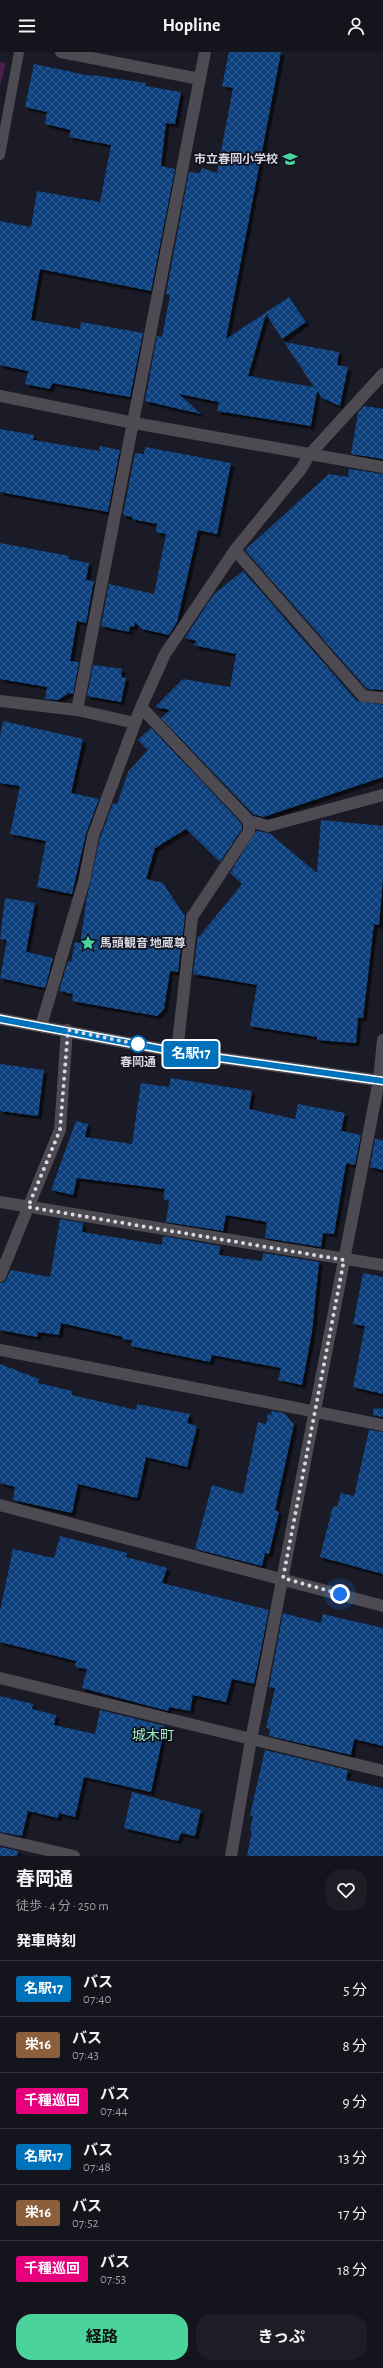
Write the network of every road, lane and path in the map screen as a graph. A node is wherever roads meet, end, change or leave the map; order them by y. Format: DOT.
graph roads {
  1 [pos="19,52"];
  2 [pos="61,52"];
  3 [pos="205,52"];
  4 [pos="200,79"];
  5 [pos="0,155"];
  6 [pos="383,374"];
  7 [pos="0,396"];
  8 [pos="134,423"];
  9 [pos="310,454"];
  10 [pos="383,467"];
  11 [pos="235,550"];
  12 [pos="383,698"];
  13 [pos="0,701"];
  14 [pos="141,707"];
  15 [pos="77,710"];
  16 [pos="135,723"];
  17 [pos="383,795"];
  18 [pos="249,821"];
  19 [pos="0,1019"];
  20 [pos="41,1026"];
  21 [pos="68,1030"];
  22 [pos="383,1040"];
  23 [pos="177,1052"];
  24 [pos="381,1080"];
  25 [pos="0,1202"];
  26 [pos="28,1207"];
  27 [pos="344,1260"];
  28 [pos="383,1265"];
  29 [pos="0,1276"];
  30 [pos="0,1350"];
  31 [pos="315,1410"];
  32 [pos="383,1425"];
  33 [pos="0,1505"];
  34 [pos="283,1578"];
  35 [pos="383,1606"];
  36 [pos="0,1678"];
  37 [pos="251,1740"];
  38 [pos="383,1771"];
  39 [pos="0,1839"];
  40 [pos="74,1856"];
  41 [pos="231,1856"];
  1 -- 5 [label="lane"];
  2 -- 4 [label="street"];
  3 -- 4 [label="street"];
  4 -- 8 [label="street"];
  6 -- 9 [label="street"];
  7 -- 8 [label="street"];
  8 -- 9 [label="street"];
  8 -- 15 [label="street"];
  9 -- 10 [label="street"];
  9 -- 11 [label="street"];
  11 -- 12 [label="street"];
  11 -- 14 [label="street"];
  13 -- 15 [label="street"];
  14 -- 16 [label="street"];
  14 -- 18 [label="street"];
  15 -- 16 [label="street"];
  16 -- 20 [label="street"];
  17 -- 18 [label="street"];
  18 -- 23 [label="street"];
  19 -- 20 [label="street"];
  20 -- 21 [label="street"];
  21 -- 23 [label="street"];
  21 -- 26 [label="street"];
  22 -- 24 [label="street"];
  23 -- 24 [label="street"];
  24 -- 27 [label="street"];
  25 -- 26 [label="street"];
  26 -- 27 [label="street"];
  26 -- 29 [label="street"];
  27 -- 28 [label="street"];
  27 -- 31 [label="street"];
  30 -- 31 [label="street"];
  31 -- 32 [label="street"];
  31 -- 34 [label="street"];
  33 -- 34 [label="street"];
  34 -- 35 [label="street"];
  34 -- 37 [label="street"];
  36 -- 37 [label="street"];
  37 -- 38 [label="street"];
  37 -- 41 [label="street"];
  39 -- 40 [label="street"];
}
